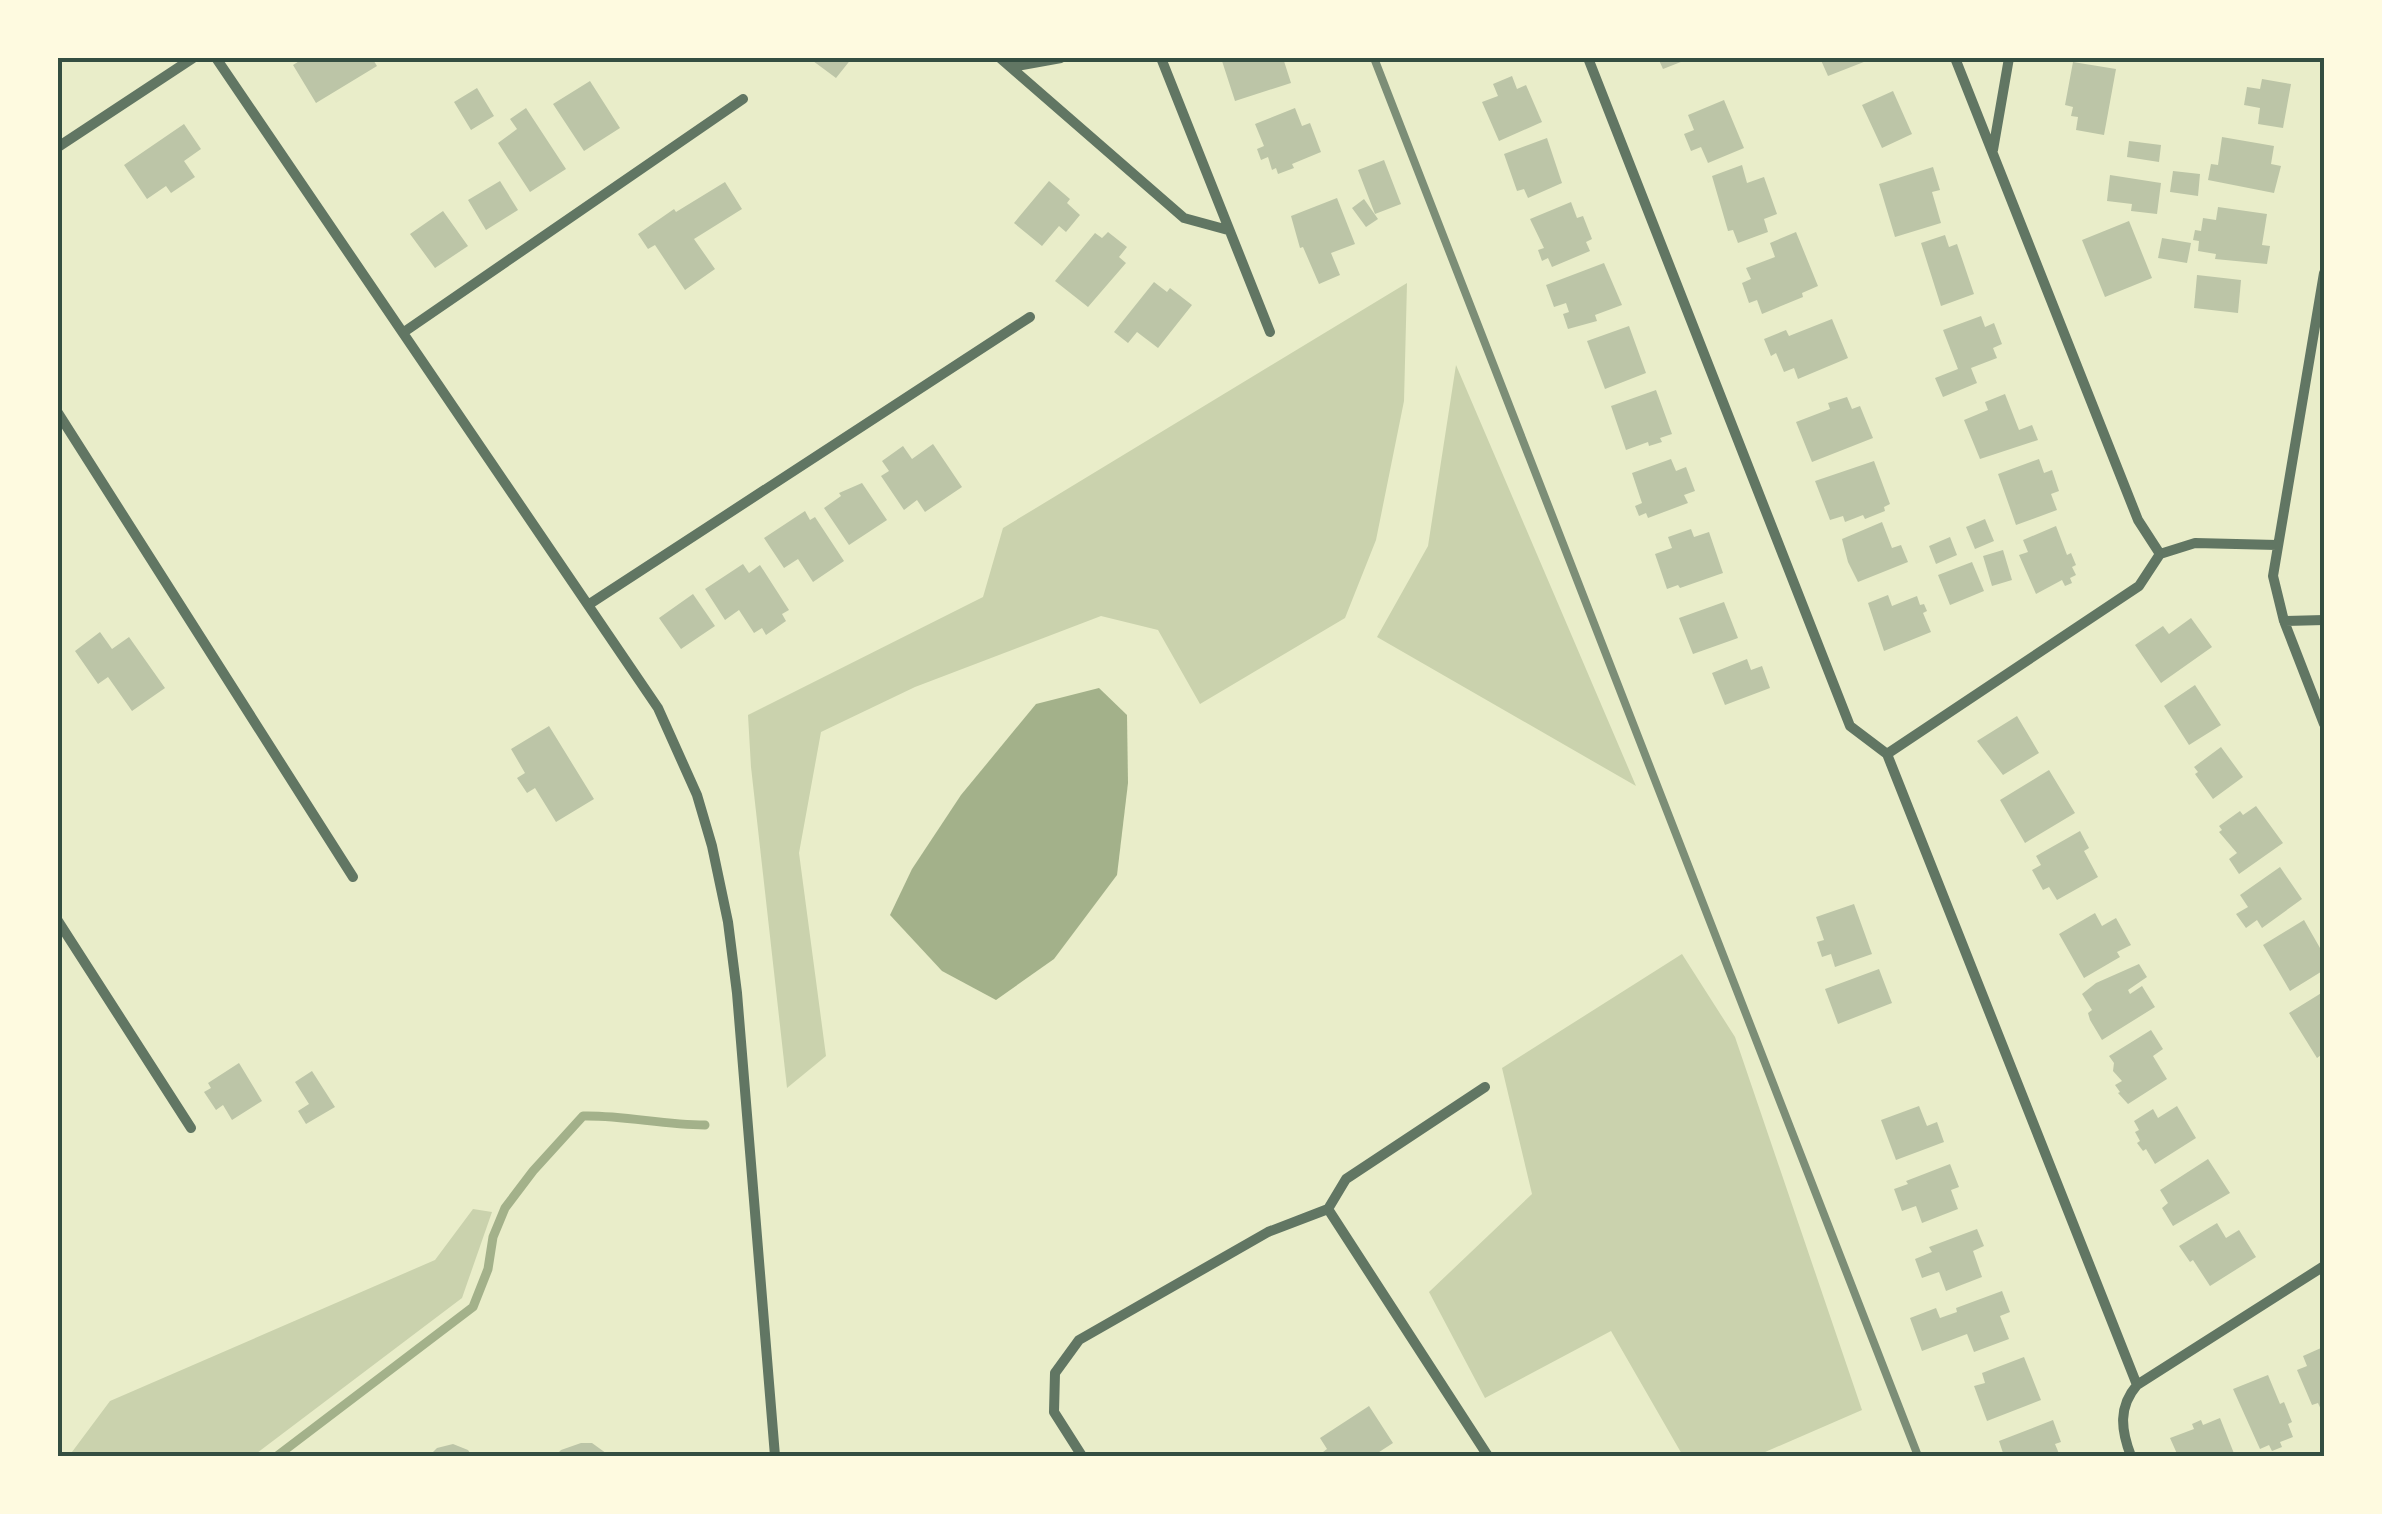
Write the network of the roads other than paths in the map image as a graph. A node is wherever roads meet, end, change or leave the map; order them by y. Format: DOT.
graph roads {
  1 [pos="192,58"];
  2 [pos="216,58"];
  3 [pos="1000,58"];
  4 [pos="1061,58"];
  5 [pos="1161,58"];
  6 [pos="1588,58"];
  7 [pos="1955,58"];
  8 [pos="2009,58"];
  9 [pos="1011,67"];
  10 [pos="742,99"];
  11 [pos="58,147"];
  12 [pos="1992,153"];
  13 [pos="1228,230"];
  14 [pos="2324,273"];
  15 [pos="1030,317"];
  16 [pos="404,332"];
  17 [pos="1270,332"];
  18 [pos="58,413"];
  19 [pos="2277,546"];
  20 [pos="2160,554"];
  21 [pos="588,605"];
  22 [pos="2324,620"];
  23 [pos="2284,621"];
  24 [pos="2324,724"];
  25 [pos="1887,754"];
  26 [pos="352,877"];
  27 [pos="58,921"];
  28 [pos="1485,1087"];
  29 [pos="190,1128"];
  30 [pos="1328,1209"];
  31 [pos="2324,1266"];
  32 [pos="2136,1385"];
  33 [pos="776,1456"];
  34 [pos="1082,1456"];
  35 [pos="1488,1456"];
  36 [pos="2131,1456"];
  1 -- 11 [label="street"];
  2 -- 16 [label="street"];
  3 -- 9 [label="street"];
  4 -- 9 [label="street"];
  5 -- 13 [label="street"];
  6 -- 25 [label="street"];
  7 -- 12 [label="street"];
  8 -- 12 [label="street"];
  9 -- 13 [label="street"];
  10 -- 16 [label="street"];
  12 -- 20 [label="street"];
  13 -- 17 [label="street"];
  14 -- 19 [label="street"];
  15 -- 21 [label="street"];
  16 -- 21 [label="street"];
  18 -- 26 [label="street"];
  19 -- 20 [label="street"];
  19 -- 23 [label="street"];
  20 -- 25 [label="street"];
  21 -- 33 [label="street"];
  22 -- 23 [label="street"];
  23 -- 24 [label="street"];
  25 -- 32 [label="street"];
  27 -- 29 [label="street"];
  28 -- 30 [label="street"];
  30 -- 34 [label="street"];
  30 -- 35 [label="street"];
  31 -- 32 [label="street"];
  32 -- 36 [label="street"];
}
